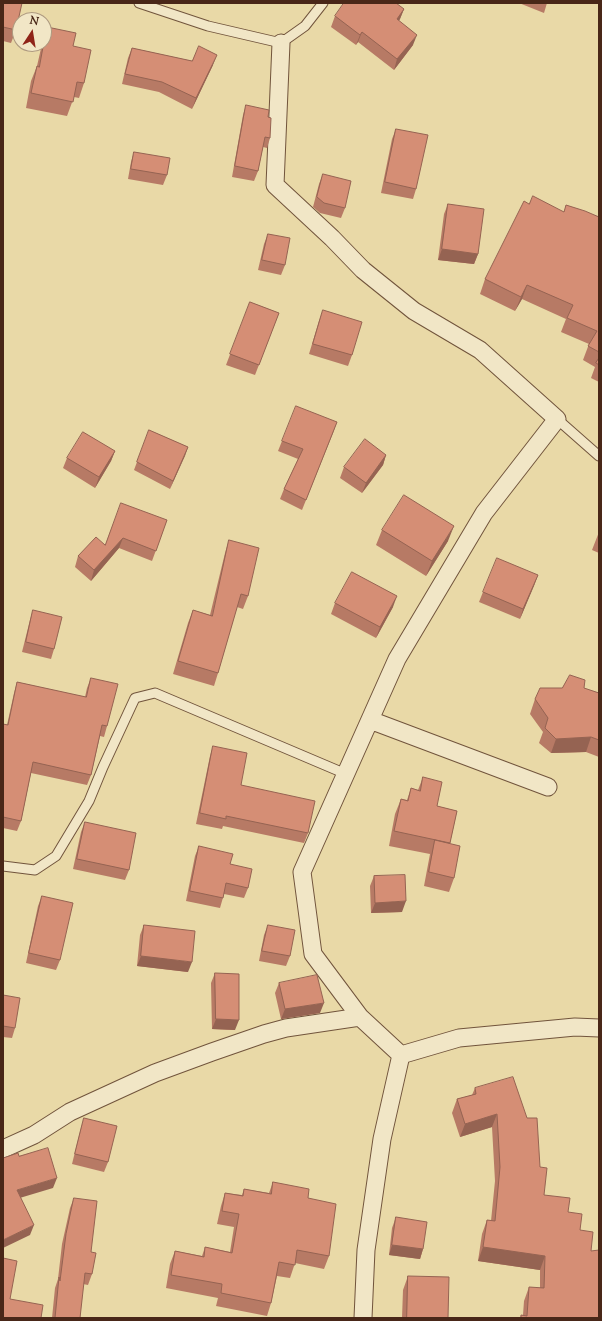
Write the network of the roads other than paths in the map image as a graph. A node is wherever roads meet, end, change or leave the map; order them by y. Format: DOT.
graph roads {
  1 [pos="139,3"];
  2 [pos="323,3"];
  3 [pos="281,43"];
  4 [pos="556,419"];
  5 [pos="599,456"];
  6 [pos="370,720"];
  7 [pos="346,774"];
  8 [pos="548,787"];
  9 [pos="3,866"];
  10 [pos="360,1017"];
  11 [pos="599,1028"];
  12 [pos="400,1055"];
  13 [pos="3,1149"];
  14 [pos="363,1318"];
  1 -- 3 [label="lane"];
  2 -- 3 [label="lane"];
  3 -- 4 [label="street"];
  4 -- 5 [label="lane"];
  4 -- 6 [label="street"];
  6 -- 7 [label="street"];
  6 -- 8 [label="street"];
  7 -- 9 [label="lane"];
  7 -- 10 [label="street"];
  10 -- 12 [label="street"];
  10 -- 13 [label="street"];
  11 -- 12 [label="street"];
  12 -- 14 [label="street"];
}
